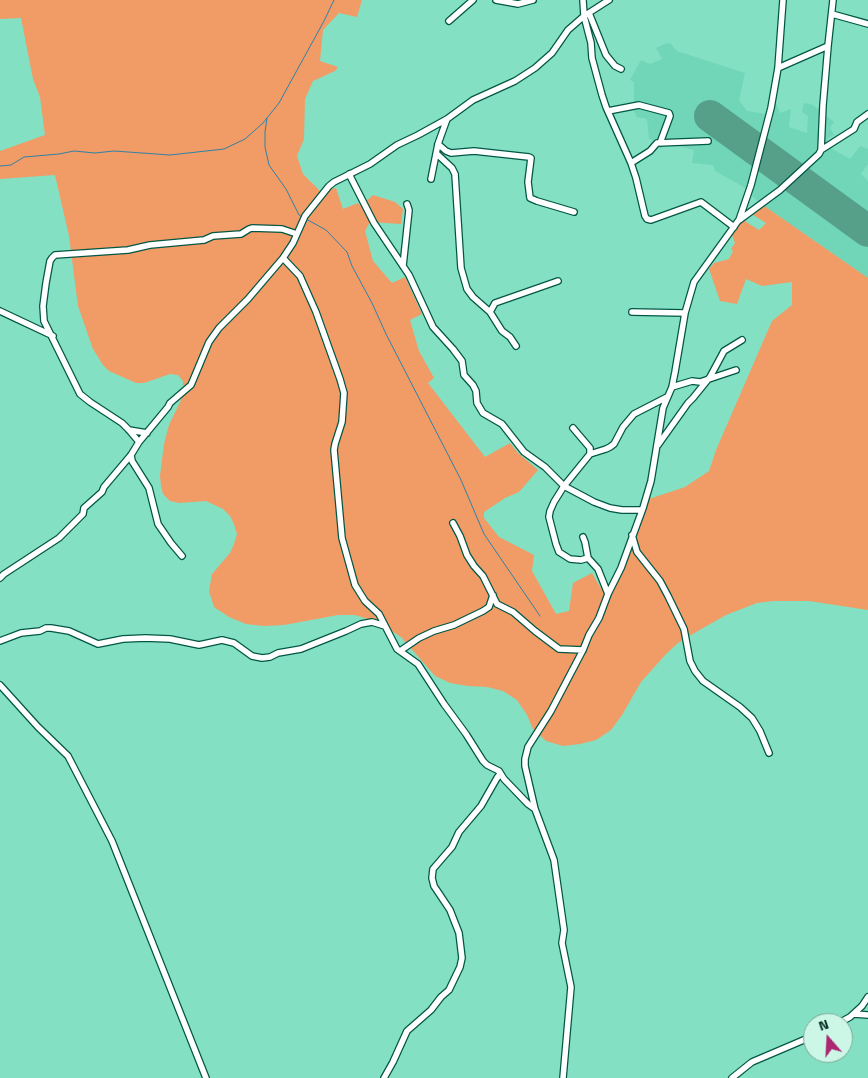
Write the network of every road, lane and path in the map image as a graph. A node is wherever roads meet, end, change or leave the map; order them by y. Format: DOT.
graph roads {
  1 [pos="473,0"];
  2 [pos="496,0"];
  3 [pos="533,0"];
  4 [pos="583,0"];
  5 [pos="609,0"];
  6 [pos="783,0"];
  7 [pos="834,0"];
  8 [pos="832,14"];
  9 [pos="587,15"];
  10 [pos="449,21"];
  11 [pos="868,24"];
  12 [pos="828,46"];
  13 [pos="778,68"];
  14 [pos="621,69"];
  15 [pos="608,111"];
  16 [pos="868,114"];
  17 [pos="447,119"];
  18 [pos="708,141"];
  19 [pos="660,143"];
  20 [pos="438,144"];
  21 [pos="821,150"];
  22 [pos="437,154"];
  23 [pos="631,163"];
  24 [pos="350,174"];
  25 [pos="431,179"];
  26 [pos="407,204"];
  27 [pos="574,212"];
  28 [pos="736,224"];
  29 [pos="297,234"];
  30 [pos="283,258"];
  31 [pos="404,266"];
  32 [pos="558,282"];
  33 [pos="0,311"];
  34 [pos="490,312"];
  35 [pos="632,312"];
  36 [pos="684,312"];
  37 [pos="52,336"];
  38 [pos="742,340"];
  39 [pos="516,346"];
  40 [pos="736,370"];
  41 [pos="708,379"];
  42 [pos="672,387"];
  43 [pos="668,397"];
  44 [pos="573,428"];
  45 [pos="129,430"];
  46 [pos="147,433"];
  47 [pos="139,442"];
  48 [pos="657,446"];
  49 [pos="590,454"];
  50 [pos="131,455"];
  51 [pos="564,486"];
  52 [pos="642,510"];
  53 [pos="453,522"];
  54 [pos="632,535"];
  55 [pos="583,537"];
  56 [pos="182,556"];
  57 [pos="588,558"];
  58 [pos="0,578"];
  59 [pos="608,594"];
  60 [pos="493,595"];
  61 [pos="385,626"];
  62 [pos="0,641"];
  63 [pos="583,650"];
  64 [pos="400,651"];
  65 [pos="0,686"];
  66 [pos="769,754"];
  67 [pos="500,774"];
  68 [pos="535,809"];
  69 [pos="868,997"];
  70 [pos="854,1014"];
  71 [pos="868,1015"];
  72 [pos="803,1040"];
  73 [pos="206,1078"];
  74 [pos="384,1078"];
  75 [pos="563,1078"];
  76 [pos="732,1078"];
  1 -- 10 [label="street"];
  2 -- 3 [label="street"];
  4 -- 9 [label="street"];
  5 -- 9 [label="street"];
  6 -- 13 [label="street"];
  7 -- 8 [label="street"];
  8 -- 11 [label="street"];
  8 -- 12 [label="street"];
  9 -- 14 [label="street"];
  9 -- 15 [label="street"];
  9 -- 17 [label="street"];
  12 -- 13 [label="street"];
  12 -- 21 [label="street"];
  13 -- 28 [label="street"];
  15 -- 19 [label="street"];
  15 -- 23 [label="street"];
  16 -- 21 [label="street"];
  17 -- 20 [label="street"];
  17 -- 24 [label="street"];
  18 -- 19 [label="street"];
  19 -- 23 [label="street"];
  20 -- 22 [label="street"];
  20 -- 27 [label="street"];
  21 -- 28 [label="street"];
  22 -- 25 [label="street"];
  22 -- 34 [label="street"];
  23 -- 28 [label="street"];
  24 -- 29 [label="street"];
  24 -- 31 [label="street"];
  26 -- 31 [label="street"];
  28 -- 36 [label="street"];
  29 -- 30 [label="street"];
  29 -- 37 [label="street"];
  30 -- 46 [label="street"];
  30 -- 61 [label="street"];
  31 -- 51 [label="street"];
  32 -- 34 [label="street"];
  33 -- 37 [label="street"];
  34 -- 39 [label="street"];
  35 -- 36 [label="street"];
  36 -- 42 [label="street"];
  37 -- 45 [label="street"];
  38 -- 41 [label="street"];
  40 -- 41 [label="street"];
  41 -- 42 [label="street"];
  41 -- 48 [label="street"];
  42 -- 43 [label="street"];
  43 -- 48 [label="street"];
  43 -- 49 [label="street"];
  44 -- 49 [label="street"];
  45 -- 46 [label="street"];
  45 -- 47 [label="street"];
  46 -- 47 [label="street"];
  47 -- 50 [label="street"];
  48 -- 52 [label="street"];
  49 -- 51 [label="street"];
  50 -- 56 [label="street"];
  50 -- 58 [label="street"];
  51 -- 52 [label="street"];
  51 -- 57 [label="street"];
  52 -- 54 [label="street"];
  53 -- 60 [label="street"];
  54 -- 59 [label="street"];
  54 -- 66 [label="street"];
  55 -- 57 [label="street"];
  57 -- 59 [label="street"];
  59 -- 63 [label="street"];
  60 -- 63 [label="street"];
  60 -- 64 [label="street"];
  61 -- 62 [label="street"];
  61 -- 64 [label="street"];
  63 -- 68 [label="street"];
  64 -- 67 [label="street"];
  65 -- 73 [label="street"];
  67 -- 68 [label="street"];
  67 -- 74 [label="street"];
  68 -- 75 [label="street"];
  69 -- 70 [label="street"];
  70 -- 71 [label="street"];
  72 -- 76 [label="street"];
}
